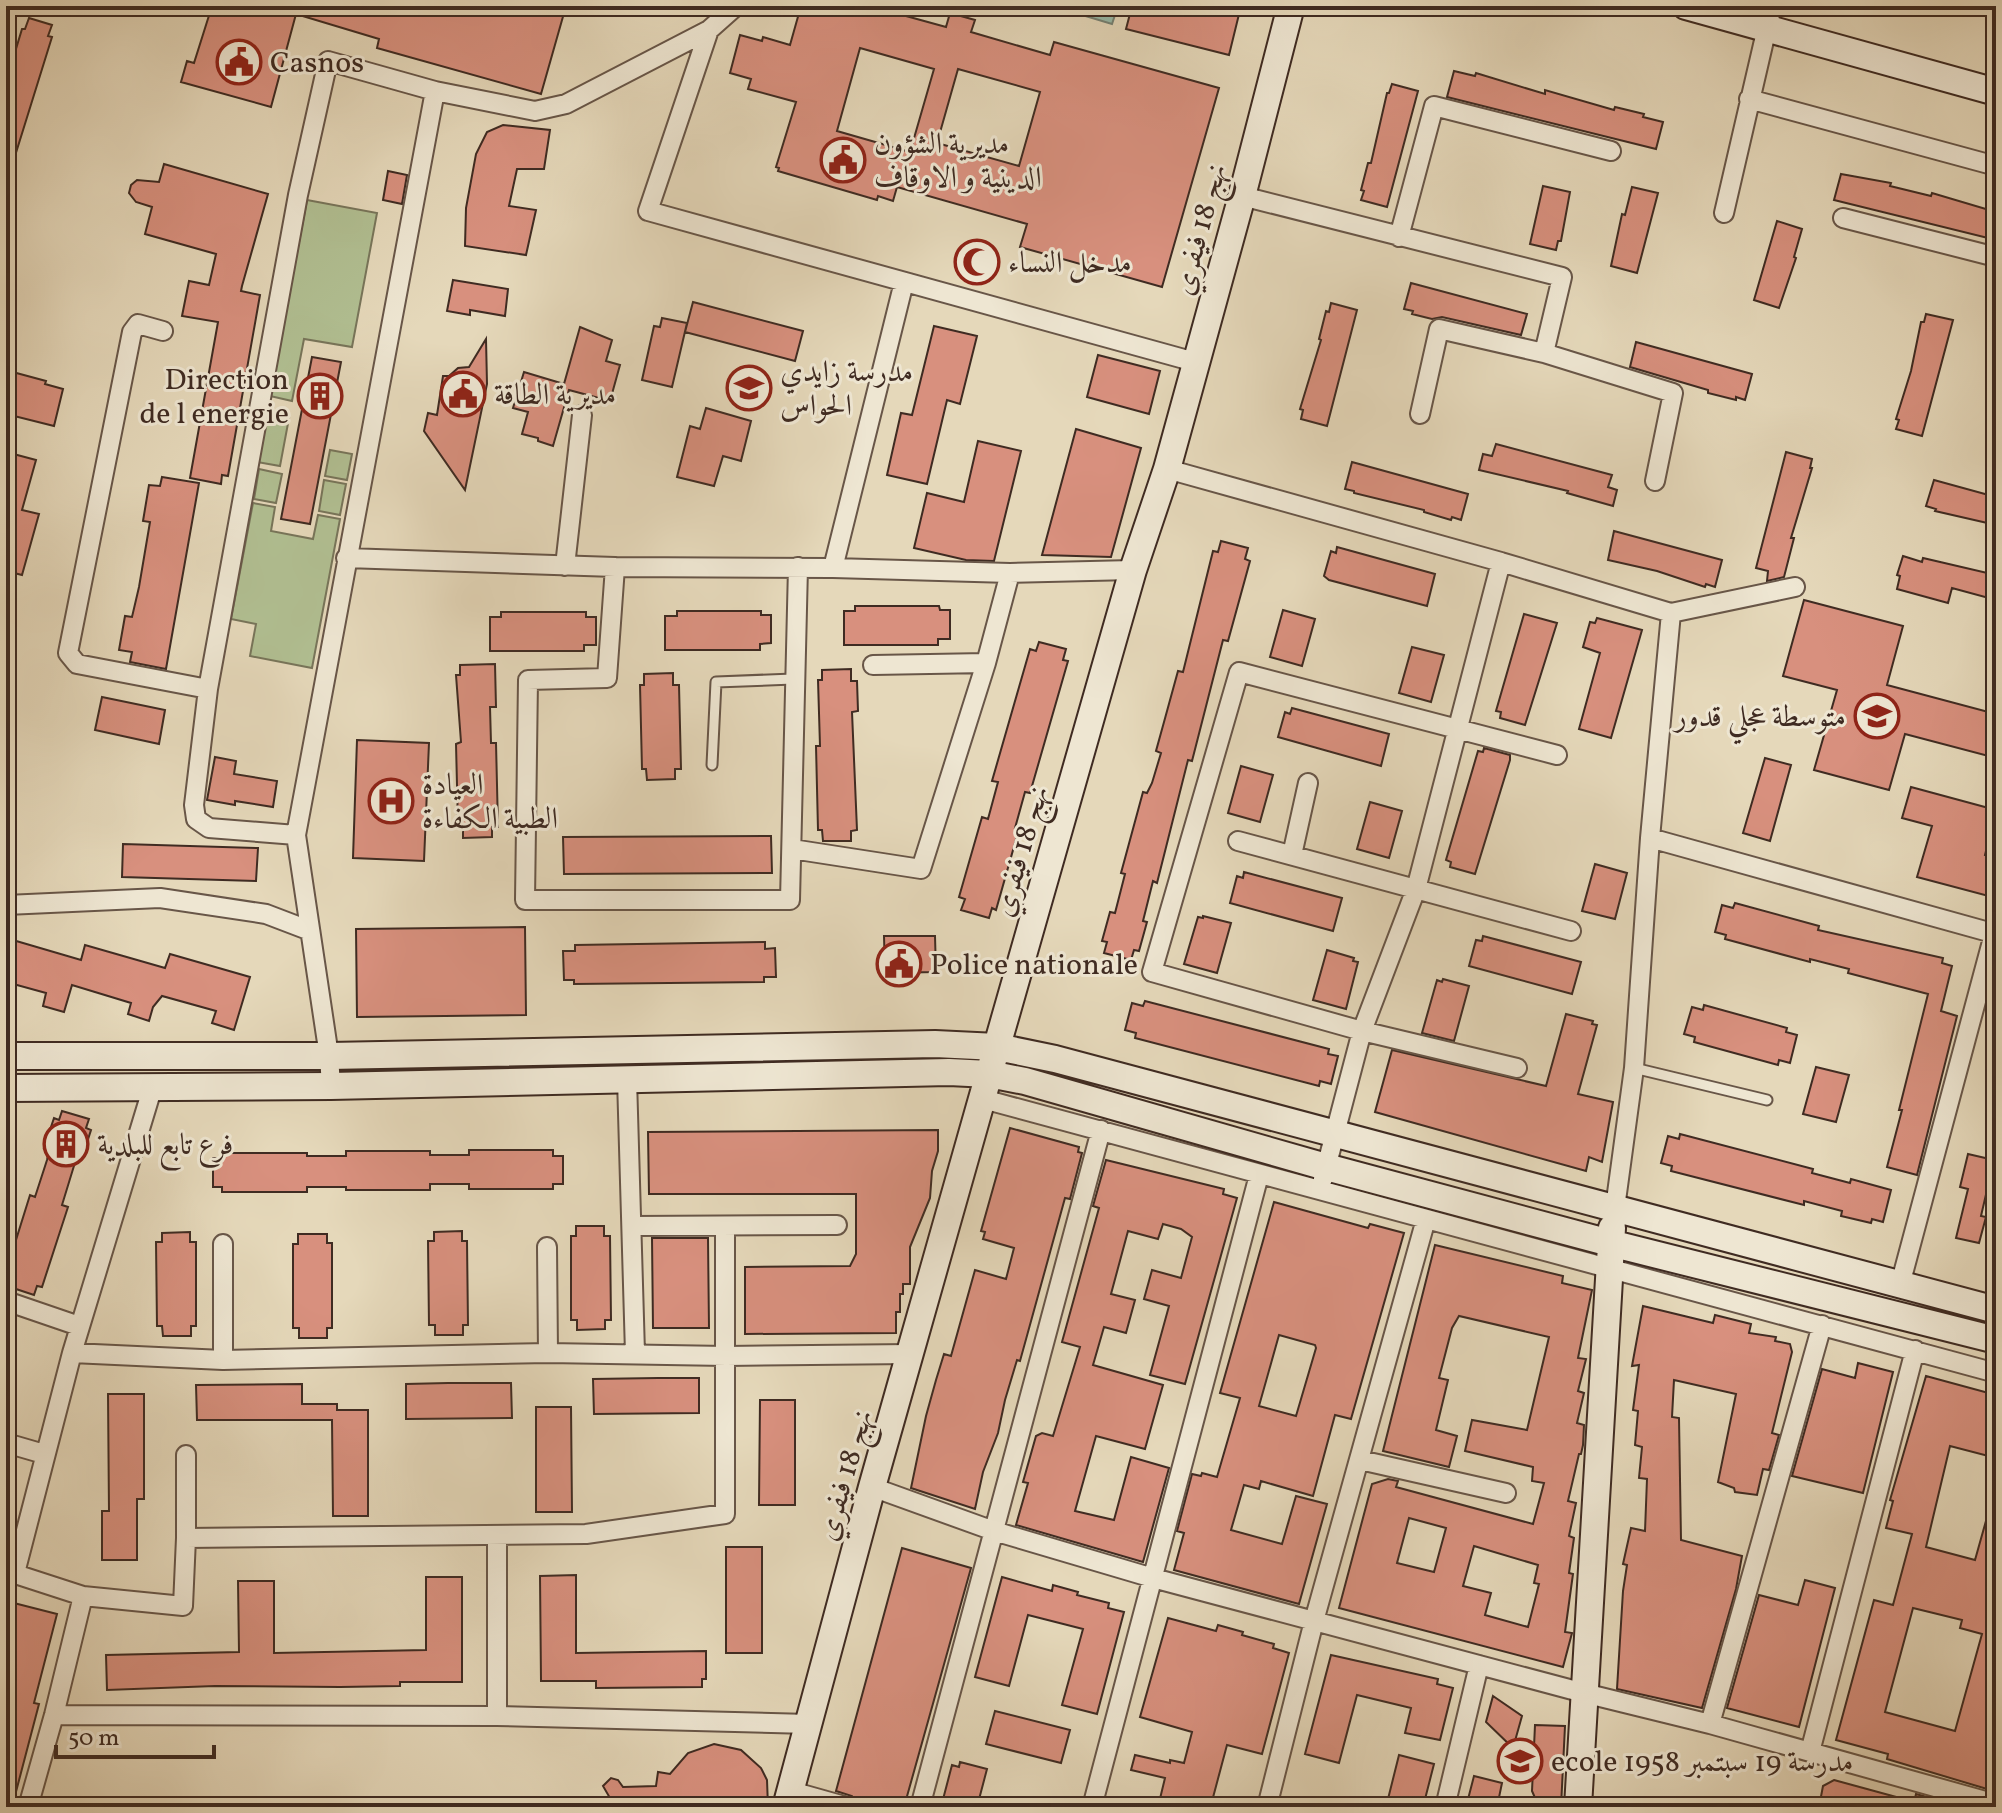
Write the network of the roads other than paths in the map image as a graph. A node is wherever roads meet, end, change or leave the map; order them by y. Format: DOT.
graph roads {
  1 [pos="735,6"];
  2 [pos="1291,6"];
  3 [pos="1686,6"];
  4 [pos="1770,17"];
  5 [pos="709,30"];
  6 [pos="435,91"];
  7 [pos="1996,92"];
  8 [pos="1749,99"];
  9 [pos="1611,151"];
  10 [pos="1996,166"];
  11 [pos="1242,196"];
  12 [pos="1724,213"];
  13 [pos="1843,218"];
  14 [pos="1399,237"];
  15 [pos="1996,257"];
  16 [pos="904,282"];
  17 [pos="163,331"];
  18 [pos="1544,353"];
  19 [pos="1195,362"];
  20 [pos="1420,414"];
  21 [pos="582,415"];
  22 [pos="1167,469"];
  23 [pos="1655,481"];
  24 [pos="346,558"];
  25 [pos="1501,562"];
  26 [pos="565,566"];
  27 [pos="615,567"];
  28 [pos="798,567"];
  29 [pos="833,568"];
  30 [pos="1133,570"];
  31 [pos="1010,573"];
  32 [pos="1795,587"];
  33 [pos="1671,613"];
  34 [pos="986,663"];
  35 [pos="873,665"];
  36 [pos="793,679"];
  37 [pos="208,689"];
  38 [pos="1457,729"];
  39 [pos="1557,755"];
  40 [pos="712,765"];
  41 [pos="1308,783"];
  42 [pos="296,835"];
  43 [pos="1650,838"];
  44 [pos="1238,841"];
  45 [pos="792,849"];
  46 [pos="1292,855"];
  47 [pos="1416,889"];
  48 [pos="6,905"];
  49 [pos="308,930"];
  50 [pos="1571,931"];
  51 [pos="1995,934"];
  52 [pos="1362,1031"];
  53 [pos="997,1047"];
  54 [pos="6,1056"];
  55 [pos="329,1056"];
  56 [pos="1517,1068"];
  57 [pos="1634,1068"];
  58 [pos="627,1079"];
  59 [pos="153,1086"];
  60 [pos="331,1086"];
  61 [pos="986,1086"];
  62 [pos="6,1088"];
  63 [pos="1767,1100"];
  64 [pos="1101,1130"];
  65 [pos="1334,1135"];
  66 [pos="1259,1175"];
  67 [pos="1323,1179"];
  68 [pos="1615,1208"];
  69 [pos="1426,1219"];
  70 [pos="837,1225"];
  71 [pos="633,1226"];
  72 [pos="725,1226"];
  73 [pos="223,1244"];
  74 [pos="547,1247"];
  75 [pos="1609,1255"];
  76 [pos="1900,1285"];
  77 [pos="6,1301"];
  78 [pos="1996,1310"];
  79 [pos="1822,1325"];
  80 [pos="79,1326"];
  81 [pos="1996,1340"];
  82 [pos="1915,1350"];
  83 [pos="72,1353"];
  84 [pos="548,1353"];
  85 [pos="635,1353"];
  86 [pos="911,1354"];
  87 [pos="726,1356"];
  88 [pos="223,1360"];
  89 [pos="1996,1373"];
  90 [pos="6,1443"];
  91 [pos="44,1454"];
  92 [pos="186,1455"];
  93 [pos="1360,1460"];
  94 [pos="872,1487"];
  95 [pos="1506,1493"];
  96 [pos="994,1531"];
  97 [pos="497,1536"];
  98 [pos="186,1538"];
  99 [pos="10,1572"];
  100 [pos="1153,1578"];
  101 [pos="83,1596"];
  102 [pos="1314,1621"];
  103 [pos="1479,1665"];
  104 [pos="1584,1693"];
  105 [pos="54,1715"];
  106 [pos="497,1716"];
  107 [pos="809,1724"];
  108 [pos="1710,1724"];
  109 [pos="1810,1752"];
  110 [pos="789,1799"];
  111 [pos="1995,1803"];
  112 [pos="28,1807"];
  113 [pos="848,1807"];
  114 [pos="920,1807"];
  115 [pos="1092,1807"];
  116 [pos="1267,1807"];
  117 [pos="1445,1807"];
  118 [pos="1578,1807"];
  1 -- 5 [label="street"];
  2 -- 11 [label="main road, نهج 18 فيفري"];
  3 -- 4 [label="main road"];
  4 -- 7 [label="main road"];
  4 -- 8 [label="street"];
  5 -- 6 [label="street"];
  5 -- 16 [label="street"];
  6 -- 24 [label="street"];
  6 -- 37 [label="street"];
  8 -- 10 [label="street"];
  8 -- 12 [label="street"];
  9 -- 14 [label="street"];
  11 -- 14 [label="street"];
  11 -- 19 [label="main road, نهج 18 فيفري"];
  13 -- 15 [label="street"];
  14 -- 18 [label="street"];
  16 -- 19 [label="street"];
  16 -- 29 [label="street"];
  17 -- 37 [label="street"];
  18 -- 20 [label="street"];
  18 -- 23 [label="street"];
  19 -- 22 [label="main road, نهج 18 فيفري"];
  21 -- 26 [label="street"];
  22 -- 25 [label="street"];
  22 -- 30 [label="main road, نهج 18 فيفري"];
  24 -- 26 [label="street"];
  24 -- 42 [label="street"];
  25 -- 33 [label="street"];
  25 -- 38 [label="street"];
  26 -- 27 [label="street"];
  27 -- 28 [label="street"];
  27 -- 45 [label="street"];
  28 -- 29 [label="street"];
  28 -- 36 [label="street"];
  29 -- 31 [label="street"];
  30 -- 31 [label="street"];
  30 -- 53 [label="main road, نهج 18 فيفري"];
  31 -- 34 [label="street"];
  32 -- 33 [label="street"];
  33 -- 43 [label="street"];
  34 -- 35 [label="street"];
  34 -- 45 [label="street"];
  36 -- 40 [label="lane"];
  36 -- 45 [label="street"];
  37 -- 42 [label="street"];
  38 -- 39 [label="street"];
  38 -- 47 [label="street"];
  38 -- 52 [label="street"];
  41 -- 46 [label="street"];
  42 -- 49 [label="street"];
  43 -- 51 [label="street"];
  43 -- 57 [label="street"];
  44 -- 46 [label="street"];
  46 -- 47 [label="street"];
  47 -- 50 [label="street"];
  47 -- 52 [label="street"];
  48 -- 49 [label="street"];
  49 -- 55 [label="street"];
  51 -- 76 [label="street"];
  52 -- 56 [label="street"];
  52 -- 65 [label="street"];
  53 -- 55 [label="main road"];
  53 -- 61 [label="main road, نهج 18 فيفري"];
  53 -- 65 [label="main road"];
  54 -- 55 [label="main road"];
  55 -- 60 [label="street"];
  57 -- 63 [label="lane"];
  57 -- 68 [label="street"];
  58 -- 60 [label="main road"];
  58 -- 61 [label="main road"];
  58 -- 71 [label="street"];
  59 -- 60 [label="main road"];
  59 -- 62 [label="main road"];
  59 -- 80 [label="street"];
  61 -- 64 [label="street"];
  61 -- 67 [label="main road"];
  61 -- 86 [label="main road, نهج 18 فيفري"];
  64 -- 66 [label="street"];
  64 -- 96 [label="street"];
  65 -- 67 [label="street"];
  65 -- 68 [label="main road"];
  66 -- 67 [label="street"];
  66 -- 100 [label="street"];
  67 -- 69 [label="street"];
  67 -- 75 [label="main road"];
  68 -- 75 [label="main road"];
  68 -- 76 [label="main road"];
  69 -- 75 [label="street"];
  69 -- 93 [label="street"];
  70 -- 72 [label="street"];
  71 -- 72 [label="street"];
  71 -- 85 [label="street"];
  72 -- 87 [label="street"];
  73 -- 88 [label="street"];
  74 -- 84 [label="street"];
  75 -- 79 [label="street"];
  75 -- 81 [label="main road"];
  75 -- 104 [label="main road"];
  76 -- 78 [label="main road"];
  77 -- 80 [label="street"];
  79 -- 82 [label="street"];
  79 -- 108 [label="street"];
  80 -- 83 [label="street"];
  82 -- 89 [label="street"];
  82 -- 109 [label="street"];
  83 -- 88 [label="street"];
  83 -- 91 [label="street"];
  84 -- 85 [label="street"];
  84 -- 88 [label="street"];
  85 -- 87 [label="street"];
  86 -- 87 [label="street"];
  86 -- 94 [label="main road, نهج 18 فيفري"];
  87 -- 97 [label="street"];
  90 -- 91 [label="street"];
  91 -- 99 [label="street"];
  92 -- 98 [label="street"];
  93 -- 95 [label="street"];
  93 -- 102 [label="street"];
  94 -- 96 [label="street"];
  94 -- 107 [label="main road, نهج 18 فيفري"];
  96 -- 100 [label="street"];
  96 -- 114 [label="street"];
  97 -- 98 [label="street"];
  97 -- 106 [label="street"];
  98 -- 101 [label="street"];
  99 -- 101 [label="street"];
  100 -- 102 [label="street"];
  100 -- 115 [label="street"];
  101 -- 105 [label="street"];
  102 -- 103 [label="street"];
  102 -- 116 [label="street"];
  103 -- 104 [label="street"];
  103 -- 117 [label="street"];
  104 -- 108 [label="street"];
  104 -- 118 [label="main road"];
  105 -- 106 [label="street"];
  105 -- 112 [label="street"];
  106 -- 107 [label="street"];
  107 -- 110 [label="main road, نهج 18 فيفري"];
  108 -- 109 [label="street"];
  109 -- 111 [label="street"];
  110 -- 113 [label="street"];
}
